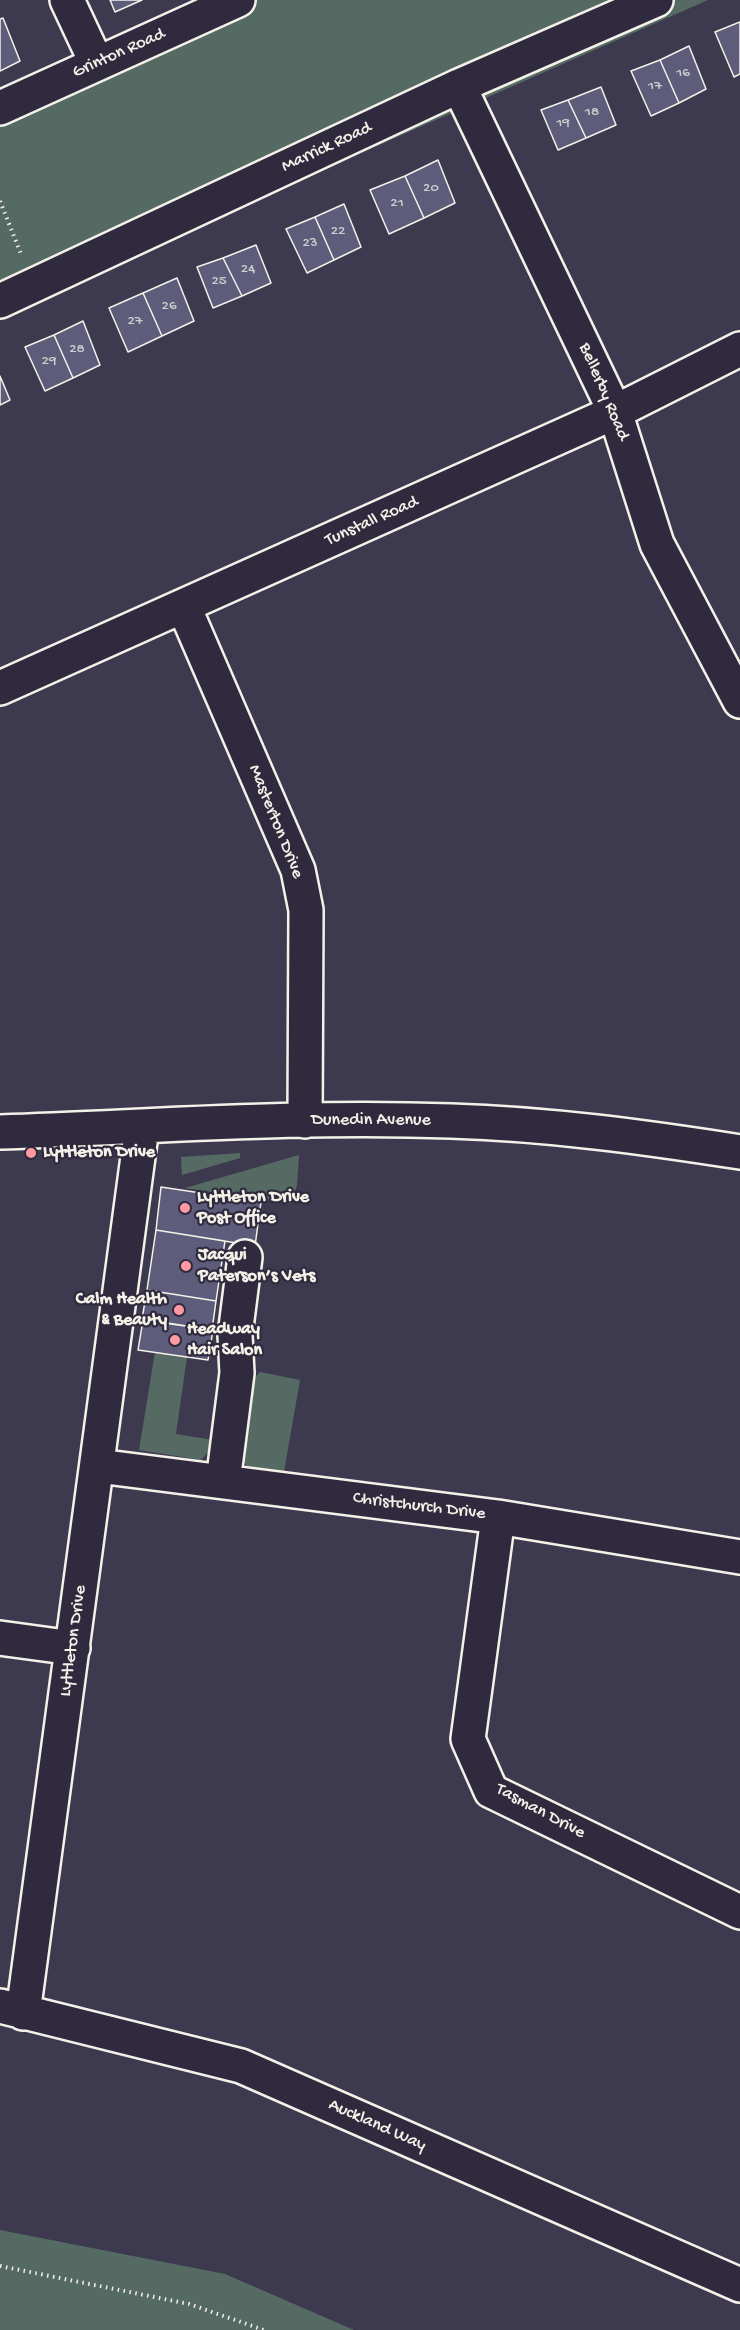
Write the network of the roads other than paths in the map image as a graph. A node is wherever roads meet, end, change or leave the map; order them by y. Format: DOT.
graph roads {
  1 [pos="67,0"];
  2 [pos="238,0"];
  3 [pos="656,0"];
  4 [pos="97,64"];
  5 [pos="459,86"];
  6 [pos="0,108"];
  7 [pos="0,301"];
  8 [pos="740,349"];
  9 [pos="615,412"];
  10 [pos="184,607"];
  11 [pos="0,688"];
  12 [pos="740,701"];
  13 [pos="306,1121"];
  14 [pos="142,1127"];
  15 [pos="0,1132"];
  16 [pos="740,1152"];
  17 [pos="244,1257"];
  18 [pos="98,1466"];
  19 [pos="223,1482"];
  20 [pos="498,1517"];
  21 [pos="740,1557"];
  22 [pos="0,1638"];
  23 [pos="73,1648"];
  24 [pos="740,1912"];
  25 [pos="11,2009"];
  26 [pos="740,2285"];
  1 -- 4 [label="street"];
  2 -- 4 [label="street, Grinton Road"];
  3 -- 5 [label="street, Marrick Road"];
  4 -- 6 [label="street, Grinton Road"];
  5 -- 7 [label="street, Marrick Road"];
  5 -- 9 [label="street, Bellerby Road"];
  8 -- 9 [label="street, Tunstall Road"];
  9 -- 10 [label="street, Tunstall Road"];
  9 -- 12 [label="street, Bellerby Road"];
  10 -- 11 [label="street, Tunstall Road"];
  10 -- 13 [label="street, Masterton Drive"];
  13 -- 14 [label="street, Dunedin Avenue"];
  13 -- 16 [label="street, Dunedin Avenue"];
  14 -- 15 [label="street, Dunedin Avenue"];
  14 -- 18 [label="street, Lyttleton Drive"];
  17 -- 19 [label="street"];
  18 -- 19 [label="street, Christchurch Drive"];
  18 -- 23 [label="street, Lyttleton Drive"];
  19 -- 20 [label="street, Christchurch Drive"];
  20 -- 21 [label="street, Christchurch Drive"];
  20 -- 24 [label="street, Tasman Drive"];
  22 -- 23 [label="street"];
  23 -- 25 [label="street, Lyttleton Drive"];
  25 -- 26 [label="street, Auckland Way"];
}
